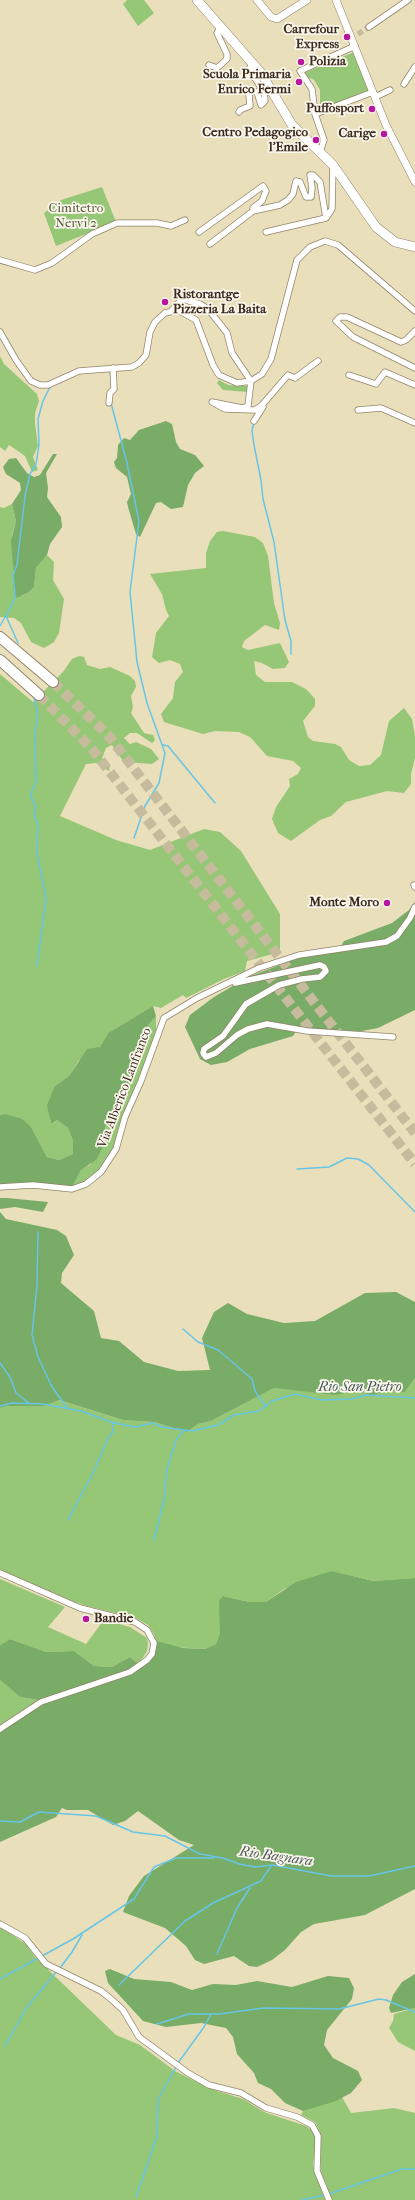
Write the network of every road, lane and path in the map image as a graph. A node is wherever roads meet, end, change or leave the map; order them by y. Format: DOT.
graph roads {
  1 [pos="197,0"];
  2 [pos="204,0"];
  3 [pos="258,0"];
  4 [pos="307,0"];
  5 [pos="336,0"];
  6 [pos="408,0"];
  7 [pos="206,10"];
  8 [pos="221,26"];
  9 [pos="369,27"];
  10 [pos="355,46"];
  11 [pos="253,63"];
  12 [pos="209,64"];
  13 [pos="415,66"];
  14 [pos="404,84"];
  15 [pos="390,90"];
  16 [pos="374,94"];
  17 [pos="239,112"];
  18 [pos="315,114"];
  19 [pos="320,152"];
  20 [pos="333,165"];
  21 [pos="415,182"];
  22 [pos="253,211"];
  23 [pos="326,218"];
  24 [pos="185,220"];
  25 [pos="198,232"];
  26 [pos="266,232"];
  27 [pos="210,244"];
  28 [pos="413,247"];
  29 [pos="0,260"];
  30 [pos="172,310"];
  31 [pos="415,311"];
  32 [pos="415,331"];
  33 [pos="0,332"];
  34 [pos="318,361"];
  35 [pos="113,368"];
  36 [pos="415,368"];
  37 [pos="350,375"];
  38 [pos="251,381"];
  39 [pos="415,385"];
  40 [pos="109,402"];
  41 [pos="265,402"];
  42 [pos="358,410"];
  43 [pos="254,422"];
  44 [pos="415,423"];
  45 [pos="0,637"];
  46 [pos="0,660"];
  47 [pos="53,682"];
  48 [pos="39,694"];
  49 [pos="415,907"];
  50 [pos="223,986"];
  51 [pos="393,1037"];
  52 [pos="0,1187"];
  53 [pos="0,1573"];
  54 [pos="0,1729"];
  55 [pos="0,1924"];
  56 [pos="329,2200"];
  1 -- 7 [label="main road"];
  2 -- 7 [label="street"];
  3 -- 4 [label="street"];
  5 -- 10 [label="street"];
  6 -- 9 [label="street"];
  7 -- 8 [label="main road"];
  8 -- 11 [label="main road"];
  8 -- 12 [label="street"];
  10 -- 16 [label="street"];
  10 -- 18 [label="street"];
  11 -- 17 [label="street"];
  11 -- 19 [label="main road"];
  13 -- 14 [label="street"];
  15 -- 16 [label="street"];
  16 -- 18 [label="street"];
  16 -- 21 [label="street"];
  18 -- 19 [label="street"];
  19 -- 20 [label="main road"];
  20 -- 23 [label="street"];
  20 -- 28 [label="main road"];
  22 -- 23 [label="street"];
  22 -- 25 [label="street"];
  22 -- 27 [label="street"];
  23 -- 26 [label="street"];
  24 -- 29 [label="street"];
  30 -- 35 [label="street"];
  30 -- 38 [label="street"];
  30 -- 38 [label="street"];
  31 -- 38 [label="street"];
  32 -- 36 [label="street"];
  33 -- 35 [label="street"];
  34 -- 41 [label="street"];
  35 -- 40 [label="street"];
  37 -- 39 [label="street"];
  38 -- 41 [label="street"];
  41 -- 43 [label="street"];
  42 -- 44 [label="street"];
  45 -- 47 [label="highway"];
  46 -- 48 [label="highway"];
  49 -- 50 [label="street"];
  50 -- 51 [label="street"];
  50 -- 52 [label="street, Via Alberico Lanfranco"];
  53 -- 54 [label="street"];
  55 -- 56 [label="street"];
}
